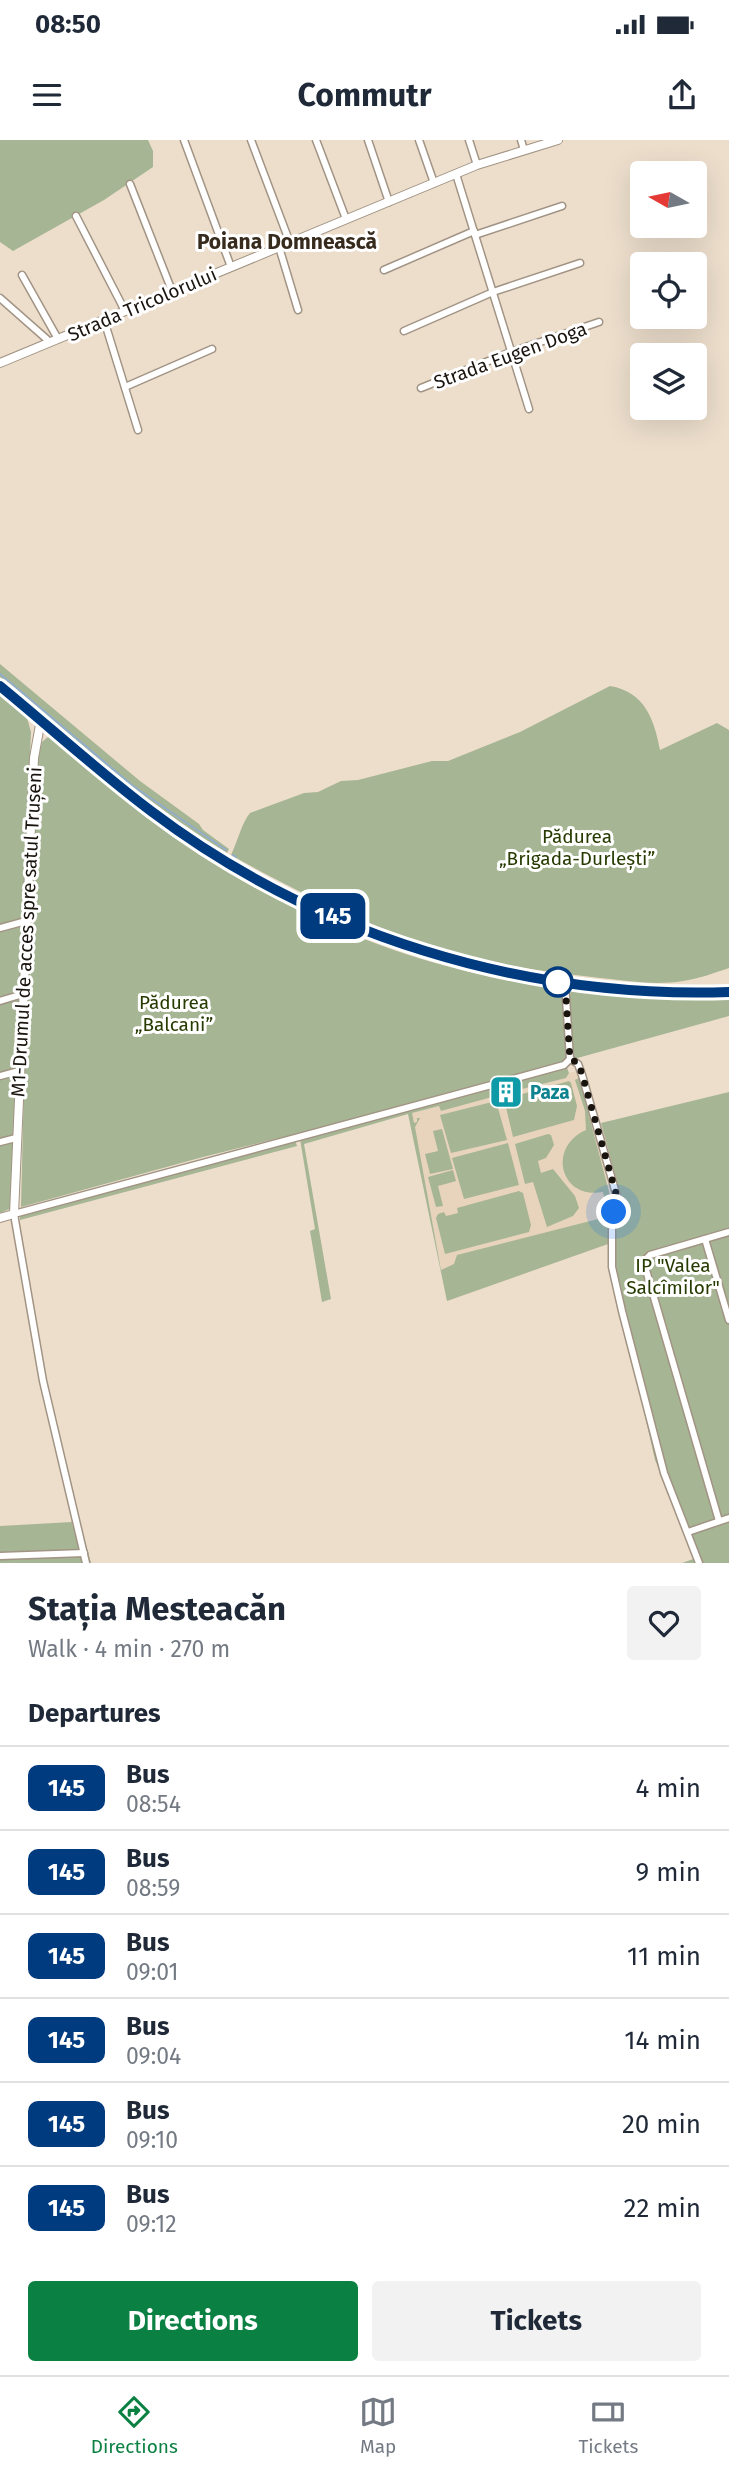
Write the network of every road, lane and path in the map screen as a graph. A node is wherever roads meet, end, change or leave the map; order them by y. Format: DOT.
graph roads {
  1 [pos="184,140"];
  2 [pos="251,140"];
  3 [pos="316,140"];
  4 [pos="368,140"];
  5 [pos="419,140"];
  6 [pos="469,140"];
  7 [pos="521,140"];
  8 [pos="558,140"];
  9 [pos="524,150"];
  10 [pos="477,165"];
  11 [pos="456,174"];
  12 [pos="434,183"];
  13 [pos="130,184"];
  14 [pos="389,202"];
  15 [pos="562,206"];
  16 [pos="76,216"];
  17 [pos="346,219"];
  18 [pos="475,233"];
  19 [pos="290,243"];
  20 [pos="279,247"];
  21 [pos="580,263"];
  22 [pos="230,267"];
  23 [pos="384,270"];
  24 [pos="22,275"];
  25 [pos="172,291"];
  26 [pos="493,292"];
  27 [pos="0,298"];
  28 [pos="298,310"];
  29 [pos="125,311"];
  30 [pos="104,320"];
  31 [pos="598,322"];
  32 [pos="404,331"];
  33 [pos="54,340"];
  34 [pos="212,349"];
  35 [pos="511,352"];
  36 [pos="0,363"];
  37 [pos="125,387"];
  38 [pos="421,388"];
  39 [pos="529,409"];
  40 [pos="138,430"];
  41 [pos="0,685"];
  42 [pos="41,719"];
  43 [pos="26,921"];
  44 [pos="0,928"];
  45 [pos="565,983"];
  46 [pos="729,992"];
  47 [pos="23,994"];
  48 [pos="0,1000"];
  49 [pos="570,1059"];
  50 [pos="19,1072"];
  51 [pos="0,1076"];
  52 [pos="16,1138"];
  53 [pos="0,1142"];
  54 [pos="15,1214"];
  55 [pos="0,1218"];
  56 [pos="729,1232"];
  57 [pos="705,1239"];
  58 [pos="729,1320"];
  59 [pos="729,1518"];
  60 [pos="719,1521"];
  61 [pos="688,1532"];
  62 [pos="84,1553"];
  63 [pos="0,1556"];
  64 [pos="86,1563"];
  65 [pos="699,1563"];
  1 -- 22 [label="street"];
  2 -- 19 [label="street"];
  3 -- 17 [label="street"];
  4 -- 14 [label="street"];
  5 -- 12 [label="street"];
  6 -- 10 [label="street"];
  7 -- 9 [label="street"];
  8 -- 9 [label="street, Strada Tricolorului"];
  9 -- 10 [label="street, Strada Tricolorului"];
  10 -- 11 [label="street, Strada Tricolorului"];
  11 -- 12 [label="street, Strada Tricolorului"];
  11 -- 18 [label="street"];
  12 -- 14 [label="street, Strada Tricolorului"];
  13 -- 25 [label="street"];
  14 -- 17 [label="street, Strada Tricolorului"];
  15 -- 18 [label="street"];
  16 -- 29 [label="street"];
  17 -- 19 [label="street, Strada Tricolorului"];
  18 -- 23 [label="street"];
  18 -- 26 [label="street"];
  19 -- 20 [label="street, Strada Tricolorului"];
  20 -- 22 [label="street, Strada Tricolorului"];
  20 -- 28 [label="street"];
  21 -- 26 [label="street"];
  22 -- 25 [label="street, Strada Tricolorului"];
  24 -- 33 [label="street"];
  25 -- 29 [label="street, Strada Tricolorului"];
  26 -- 32 [label="street"];
  26 -- 35 [label="street"];
  27 -- 33 [label="street"];
  29 -- 30 [label="street, Strada Tricolorului"];
  30 -- 33 [label="street, Strada Tricolorului"];
  30 -- 37 [label="street"];
  31 -- 35 [label="street, Strada Eugen Doga"];
  33 -- 36 [label="street, Strada Tricolorului"];
  34 -- 37 [label="street"];
  35 -- 38 [label="street, Strada Eugen Doga"];
  35 -- 39 [label="street"];
  37 -- 40 [label="street"];
  41 -- 42 [label="highway"];
  42 -- 43 [label="street, M1-Drumul de acces spre satul Trușeni"];
  42 -- 45 [label="highway"];
  43 -- 44 [label="street"];
  43 -- 47 [label="street, M1-Drumul de acces spre satul Trușeni"];
  45 -- 46 [label="highway"];
  45 -- 49 [label="street"];
  47 -- 48 [label="street"];
  47 -- 50 [label="street, M1-Drumul de acces spre satul Trușeni"];
  49 -- 54 [label="street"];
  49 -- 61 [label="street"];
  50 -- 51 [label="street"];
  50 -- 52 [label="street, M1-Drumul de acces spre satul Trușeni"];
  52 -- 53 [label="street"];
  52 -- 54 [label="street, M1-Drumul de acces spre satul Trușeni"];
  54 -- 55 [label="street"];
  54 -- 62 [label="street"];
  56 -- 57 [label="street"];
  57 -- 58 [label="street"];
  57 -- 60 [label="street"];
  59 -- 60 [label="street"];
  60 -- 61 [label="street"];
  61 -- 65 [label="street"];
  62 -- 63 [label="street"];
  62 -- 64 [label="street"];
}
